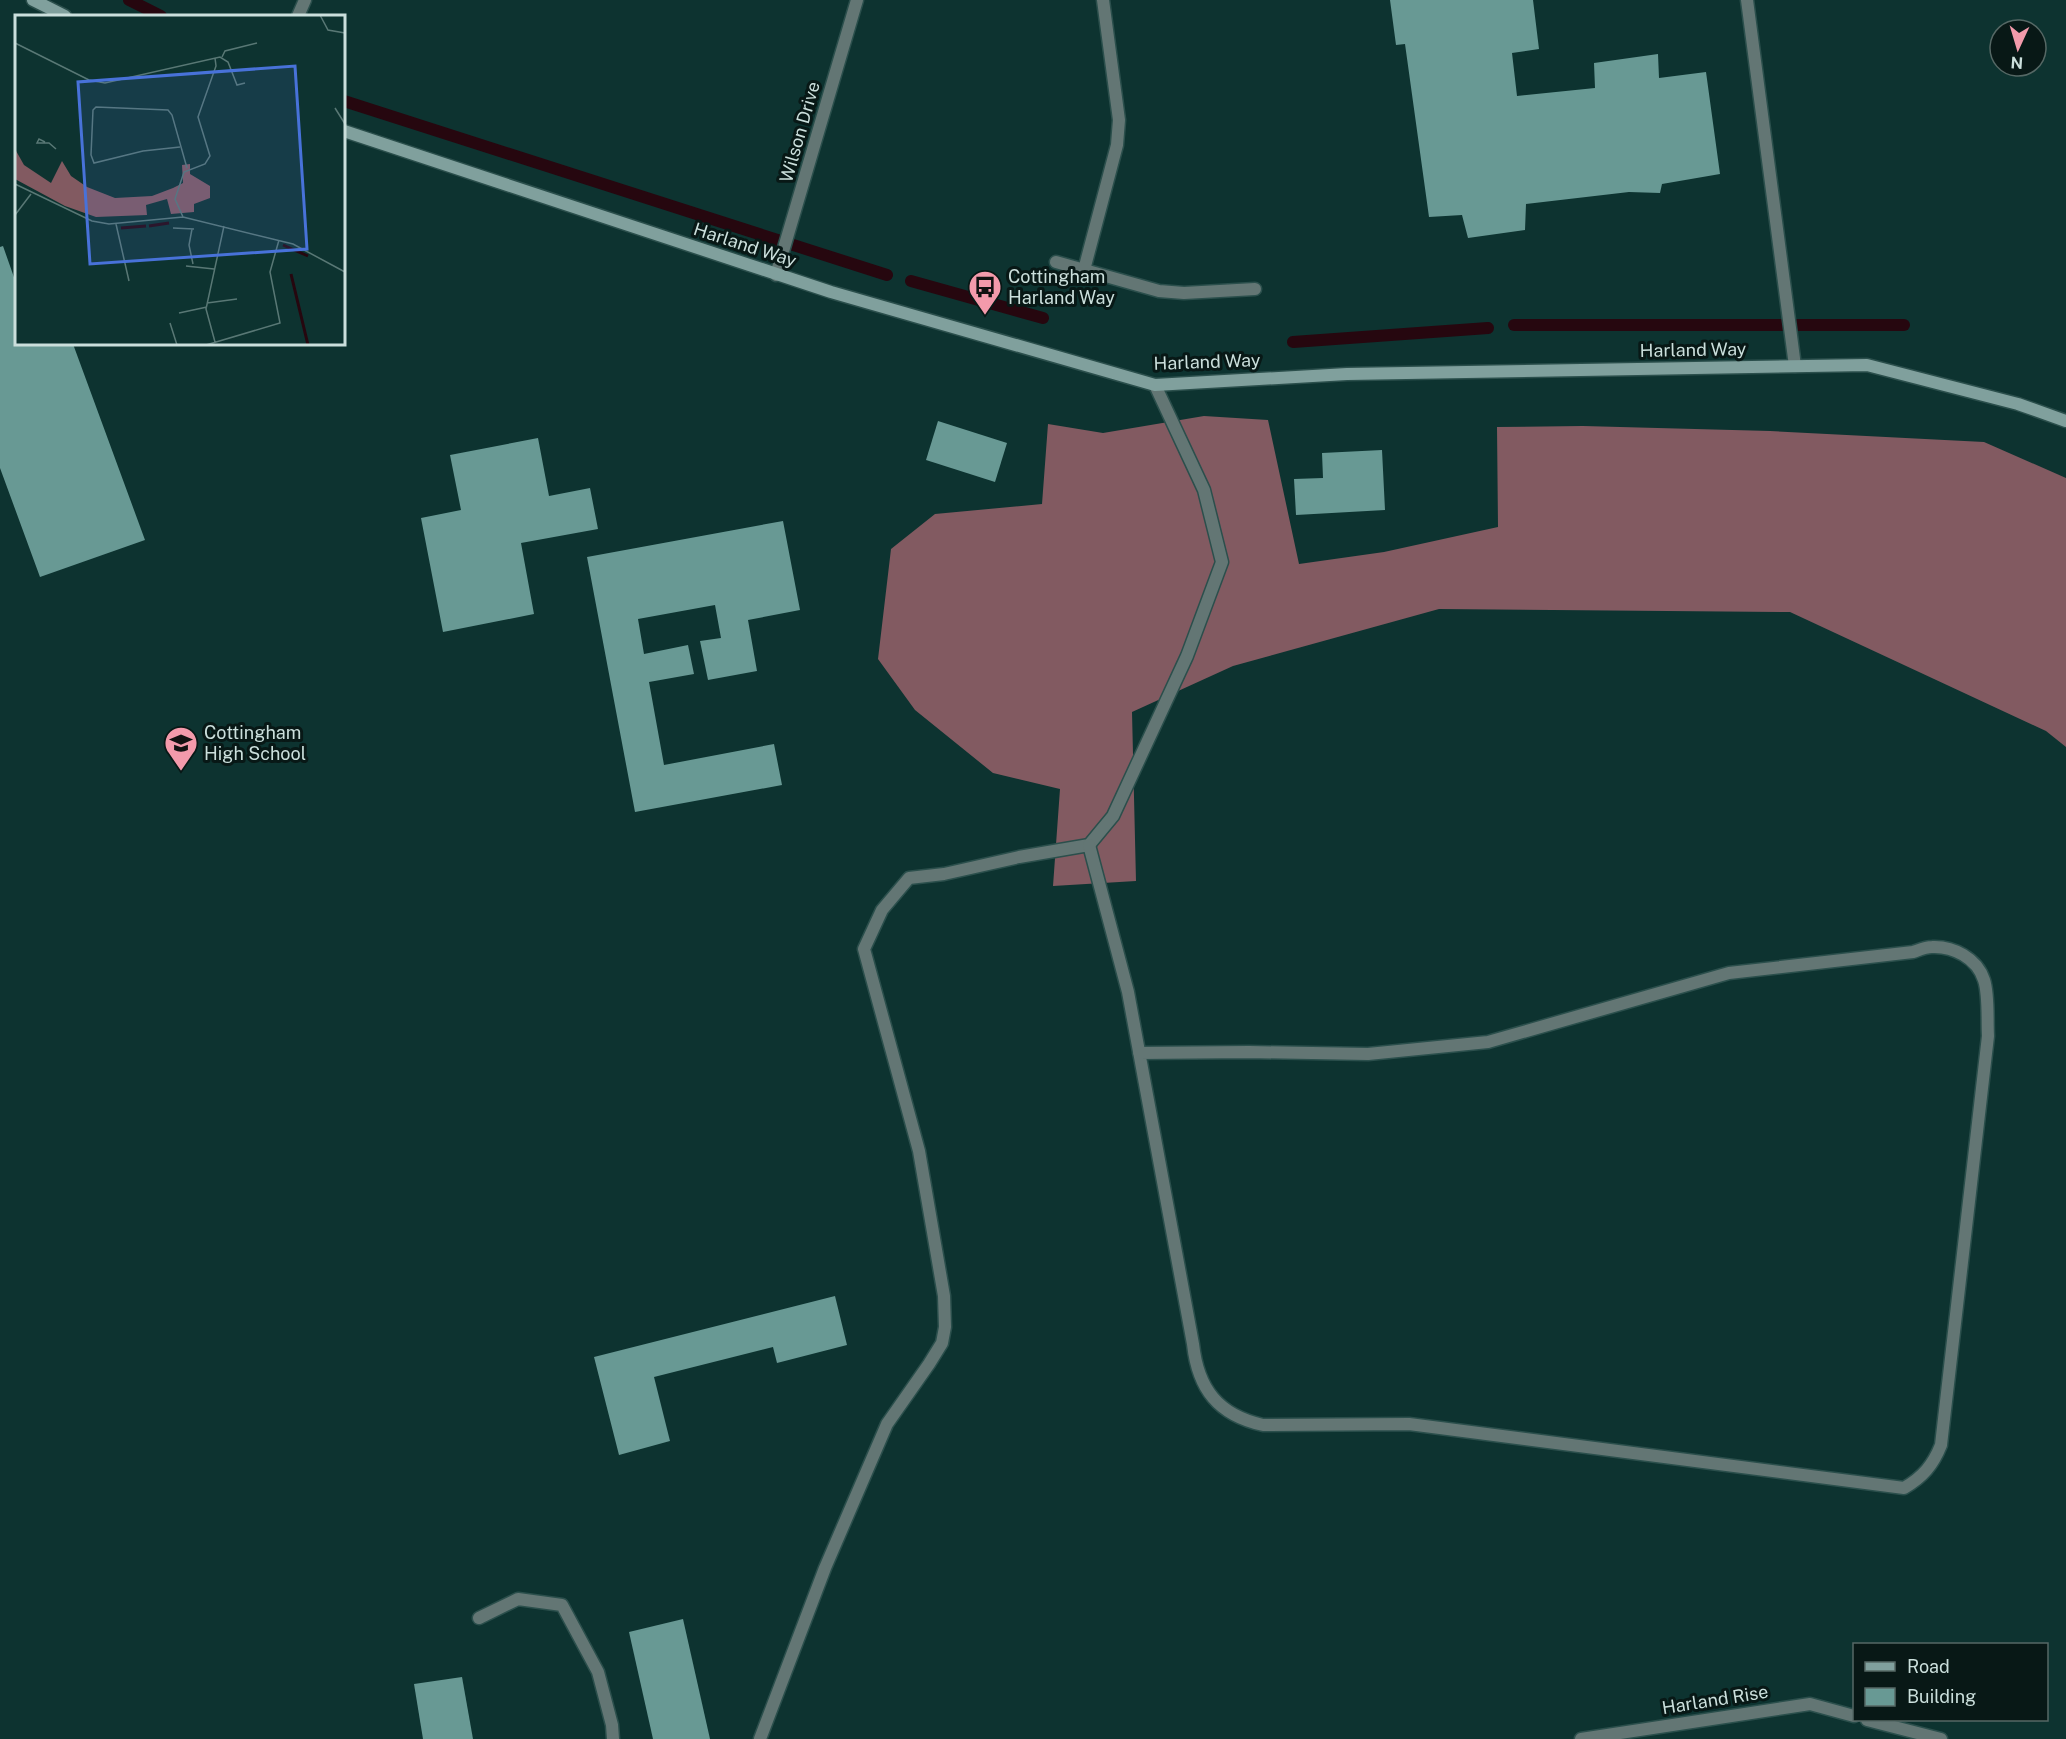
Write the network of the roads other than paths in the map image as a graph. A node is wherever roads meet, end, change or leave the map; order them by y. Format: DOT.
graph roads {
  1 [pos="33,0"];
  2 [pos="305,0"];
  3 [pos="857,0"];
  4 [pos="1103,0"];
  5 [pos="1747,0"];
  6 [pos="63,15"];
  7 [pos="298,15"];
  8 [pos="345,131"];
  9 [pos="1056,262"];
  10 [pos="1084,270"];
  11 [pos="776,275"];
  12 [pos="1255,289"];
  13 [pos="1795,366"];
  14 [pos="1155,385"];
  15 [pos="2066,421"];
  16 [pos="1089,845"];
  17 [pos="1139,1053"];
  18 [pos="479,1618"];
  19 [pos="1853,1716"];
  20 [pos="1874,1721"];
  21 [pos="613,1739"];
  22 [pos="760,1739"];
  23 [pos="1581,1739"];
  24 [pos="1941,1739"];
  1 -- 6 [label="main road"];
  2 -- 7 [label="street"];
  3 -- 11 [label="street, Wilson Drive"];
  4 -- 10 [label="street"];
  5 -- 13 [label="street"];
  8 -- 11 [label="main road, Harland Way"];
  9 -- 10 [label="street"];
  10 -- 12 [label="street"];
  11 -- 14 [label="main road, Harland Way"];
  13 -- 14 [label="main road, Harland Way"];
  13 -- 15 [label="main road, Harland Way"];
  14 -- 16 [label="street"];
  16 -- 17 [label="street"];
  16 -- 22 [label="street"];
  17 -- 17 [label="street"];
  18 -- 21 [label="street"];
  19 -- 23 [label="street, Harland Rise"];
  20 -- 24 [label="street"];
}
